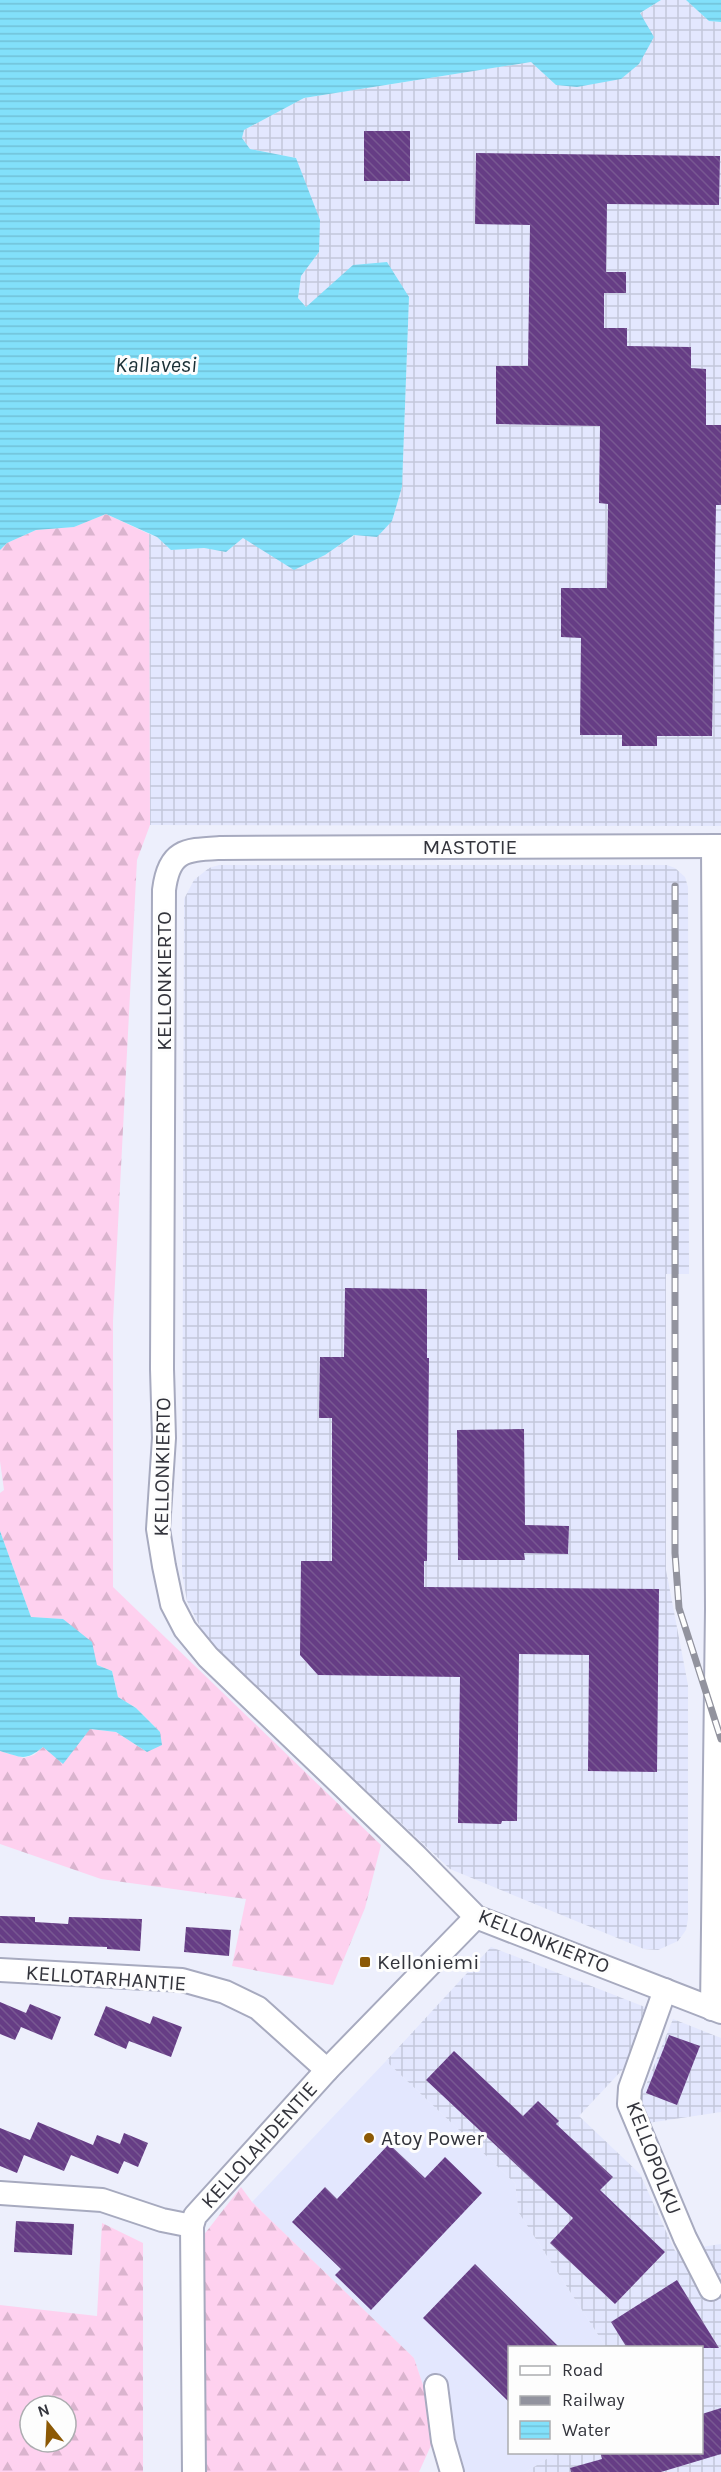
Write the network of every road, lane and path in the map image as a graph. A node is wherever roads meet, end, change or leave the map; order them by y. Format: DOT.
graph roads {
  1 [pos="717,846"];
  2 [pos="220,848"];
  3 [pos="476,1917"];
  4 [pos="0,1970"];
  5 [pos="665,1990"];
  6 [pos="716,2011"];
  7 [pos="327,2070"];
  8 [pos="0,2193"];
  9 [pos="192,2226"];
  10 [pos="711,2289"];
  11 [pos="436,2386"];
  12 [pos="194,2472"];
  13 [pos="452,2472"];
  1 -- 2 [label="street, MASTOTIE"];
  1 -- 6 [label="street"];
  2 -- 3 [label="street, KELLONKIERTO"];
  3 -- 5 [label="street, KELLONKIERTO"];
  3 -- 7 [label="street, KELLOLAHDENTIE"];
  4 -- 7 [label="street, KELLOTARHANTIE"];
  5 -- 6 [label="street, KELLONKIERTO"];
  5 -- 10 [label="street, KELLOPOLKU"];
  7 -- 9 [label="street, KELLOLAHDENTIE"];
  8 -- 9 [label="street"];
  9 -- 12 [label="street, KELLOLAHDENTIE"];
  11 -- 13 [label="street"];
}
